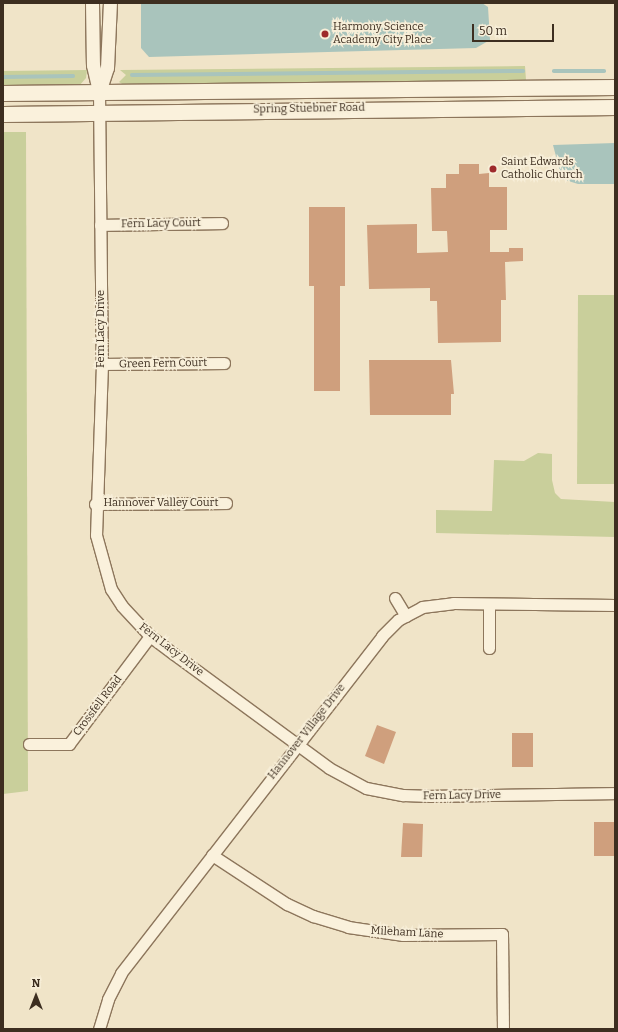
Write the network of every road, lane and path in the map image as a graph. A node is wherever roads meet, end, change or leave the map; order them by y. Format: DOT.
graph roads {
  1 [pos="92,3"];
  2 [pos="110,3"];
  3 [pos="615,87"];
  4 [pos="534,88"];
  5 [pos="282,90"];
  6 [pos="99,92"];
  7 [pos="3,93"];
  8 [pos="615,107"];
  9 [pos="534,108"];
  10 [pos="283,109"];
  11 [pos="3,114"];
  12 [pos="99,114"];
  13 [pos="222,223"];
  14 [pos="100,225"];
  15 [pos="224,363"];
  16 [pos="102,364"];
  17 [pos="226,503"];
  18 [pos="95,504"];
  19 [pos="396,598"];
  20 [pos="489,604"];
  21 [pos="615,605"];
  22 [pos="406,616"];
  23 [pos="150,636"];
  24 [pos="489,648"];
  25 [pos="30,744"];
  26 [pos="298,744"];
  27 [pos="615,793"];
  28 [pos="212,855"];
  29 [pos="99,1029"];
  30 [pos="503,1029"];
  1 -- 6 [label="street"];
  2 -- 6 [label="street"];
  3 -- 4 [label="main road, Spring Stuebner Road"];
  4 -- 5 [label="main road, Spring Stuebner Road"];
  4 -- 9 [label="main road"];
  5 -- 6 [label="main road, Spring Stuebner Road"];
  5 -- 10 [label="main road"];
  6 -- 7 [label="main road, Spring Stuebner Road"];
  6 -- 12 [label="street, Fern Lacy Drive"];
  8 -- 9 [label="main road, Spring Stuebner Road"];
  9 -- 10 [label="main road, Spring Stuebner Road"];
  10 -- 12 [label="main road, Spring Stuebner Road"];
  11 -- 12 [label="main road, Spring Stuebner Road"];
  12 -- 14 [label="street, Fern Lacy Drive"];
  13 -- 14 [label="street, Fern Lacy Court"];
  14 -- 16 [label="street, Fern Lacy Drive"];
  15 -- 16 [label="street, Green Fern Court"];
  16 -- 18 [label="street, Fern Lacy Drive"];
  17 -- 18 [label="street, Hannover Valley Court"];
  18 -- 23 [label="street, Fern Lacy Drive"];
  19 -- 22 [label="street"];
  20 -- 21 [label="street, Hannover Village Drive"];
  20 -- 22 [label="street, Hannover Village Drive"];
  20 -- 24 [label="street"];
  22 -- 26 [label="street, Hannover Village Drive"];
  23 -- 25 [label="street, Crossfell Road"];
  23 -- 26 [label="street, Fern Lacy Drive"];
  26 -- 27 [label="street, Fern Lacy Drive"];
  26 -- 28 [label="street, Hannover Village Drive"];
  28 -- 29 [label="street, Hannover Village Drive"];
  28 -- 30 [label="street, Mileham Lane"];
}
